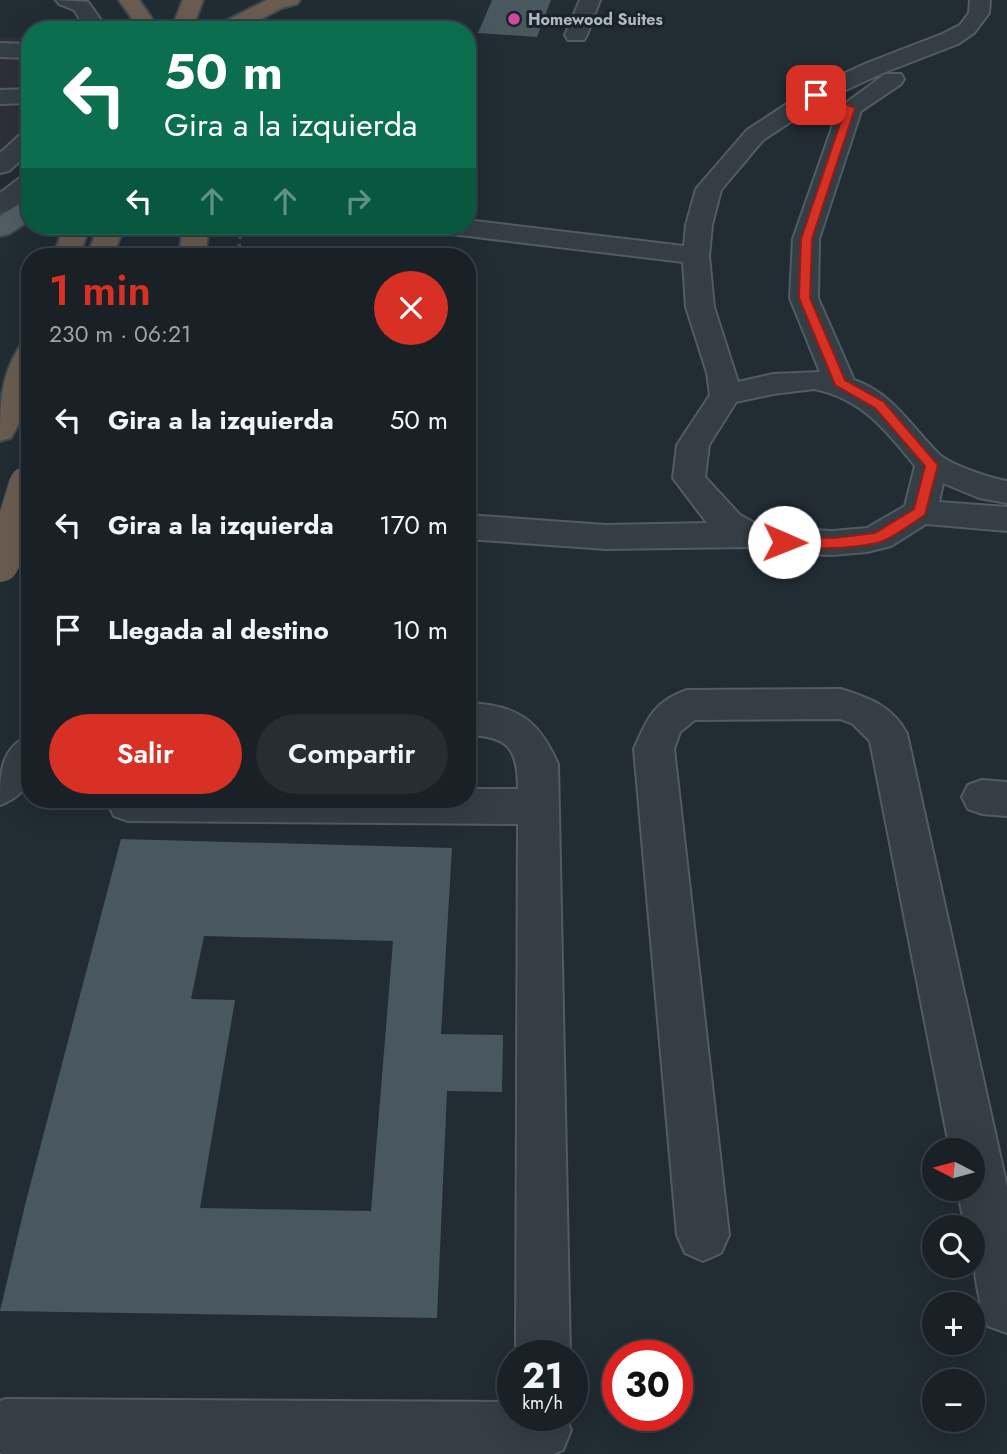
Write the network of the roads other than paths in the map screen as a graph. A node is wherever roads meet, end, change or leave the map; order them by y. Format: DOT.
graph roads {
  1 [pos="66,0"];
  2 [pos="129,0"];
  3 [pos="193,0"];
  4 [pos="590,0"];
  5 [pos="980,0"];
  6 [pos="998,0"];
  7 [pos="283,2"];
  8 [pos="162,10"];
  9 [pos="92,21"];
  10 [pos="142,21"];
  11 [pos="156,21"];
  12 [pos="185,21"];
  13 [pos="242,21"];
  14 [pos="259,21"];
  15 [pos="576,35"];
  16 [pos="0,50"];
  17 [pos="21,51"];
  18 [pos="816,95"];
  19 [pos="21,96"];
  20 [pos="0,97"];
  21 [pos="851,108"];
  22 [pos="21,146"];
  23 [pos="0,166"];
  24 [pos="21,189"];
  25 [pos="0,205"];
  26 [pos="21,214"];
  27 [pos="0,228"];
  28 [pos="476,229"];
  29 [pos="696,256"];
  30 [pos="21,376"];
  31 [pos="840,383"];
  32 [pos="725,395"];
  33 [pos="0,431"];
  34 [pos="932,465"];
  35 [pos="1007,492"];
  36 [pos="21,495"];
  37 [pos="920,512"];
  38 [pos="1007,519"];
  39 [pos="476,528"];
  40 [pos="747,535"];
  41 [pos="0,563"];
  42 [pos="476,720"];
  43 [pos="21,762"];
  44 [pos="0,789"];
  45 [pos="476,807"];
  46 [pos="537,807"];
  47 [pos="703,1235"];
  48 [pos="1007,1307"];
  49 [pos="543,1340"];
  50 [pos="5,1427"];
  51 [pos="544,1433"];
  1 -- 9 [label="street"];
  2 -- 10 [label="highway"];
  3 -- 12 [label="highway"];
  4 -- 15 [label="street"];
  5 -- 18 [label="street"];
  6 -- 21 [label="street"];
  7 -- 13 [label="highway"];
  7 -- 14 [label="highway"];
  8 -- 11 [label="highway"];
  16 -- 17 [label="street"];
  18 -- 21 [label="street"];
  18 -- 29 [label="street"];
  19 -- 20 [label="street"];
  21 -- 31 [label="street"];
  22 -- 23 [label="street"];
  24 -- 25 [label="street"];
  26 -- 27 [label="main road"];
  28 -- 29 [label="street"];
  29 -- 32 [label="street"];
  30 -- 33 [label="highway"];
  31 -- 32 [label="street"];
  31 -- 34 [label="street"];
  32 -- 40 [label="street"];
  34 -- 35 [label="street"];
  34 -- 37 [label="street"];
  36 -- 41 [label="highway, bridge"];
  37 -- 38 [label="street"];
  37 -- 40 [label="street"];
  39 -- 40 [label="street"];
  42 -- 46 [label="street"];
  43 -- 44 [label="street"];
  45 -- 46 [label="street"];
  46 -- 49 [label="street"];
  47 -- 48 [label="street"];
  50 -- 51 [label="street"];
}
